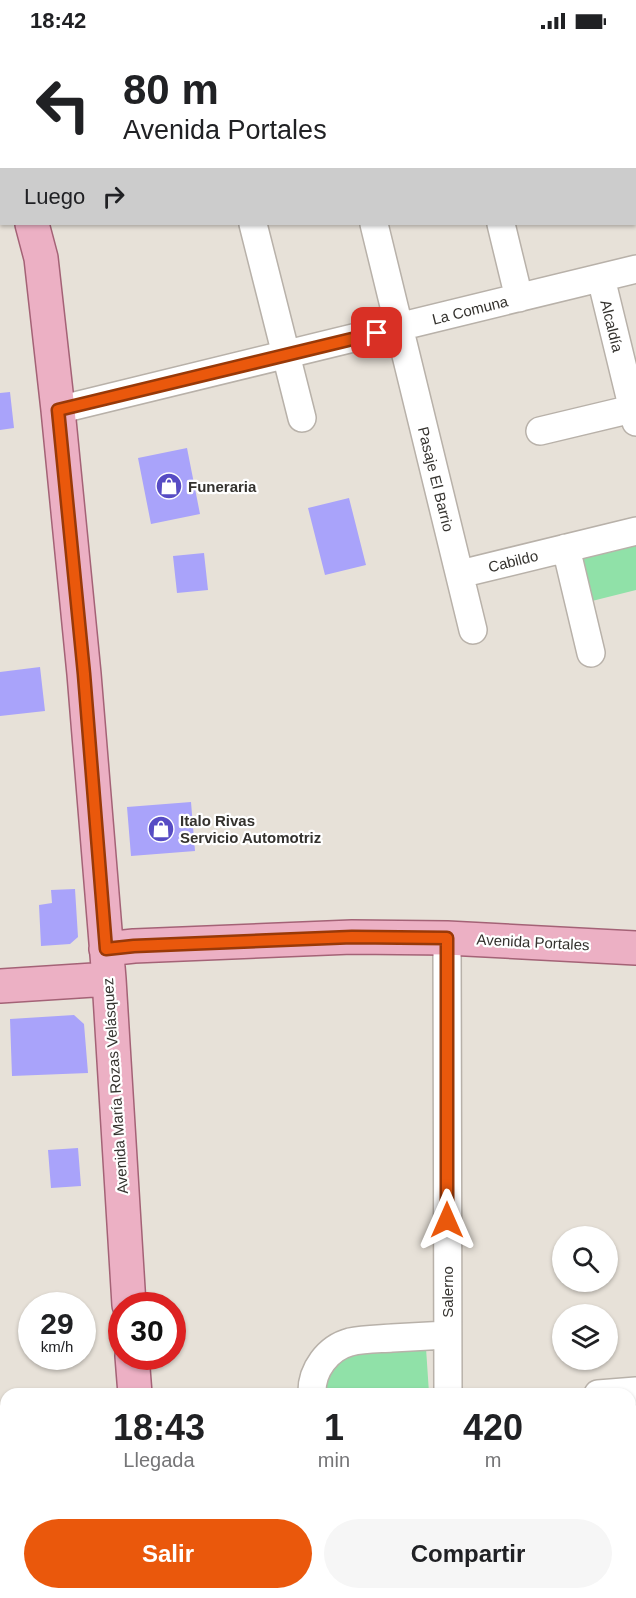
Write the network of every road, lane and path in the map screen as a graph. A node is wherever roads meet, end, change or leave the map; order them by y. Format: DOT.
graph roads {
  1 [pos="32,225"];
  2 [pos="42,225"];
  3 [pos="253,225"];
  4 [pos="374,225"];
  5 [pos="501,225"];
  6 [pos="41,258"];
  7 [pos="636,269"];
  8 [pos="601,278"];
  9 [pos="519,298"];
  10 [pos="399,327"];
  11 [pos="286,355"];
  12 [pos="58,410"];
  13 [pos="635,413"];
  14 [pos="302,418"];
  15 [pos="540,431"];
  16 [pos="636,531"];
  17 [pos="566,548"];
  18 [pos="460,574"];
  19 [pos="473,630"];
  20 [pos="591,653"];
  21 [pos="447,938"];
  22 [pos="636,948"];
  23 [pos="107,964"];
  24 [pos="0,986"];
  25 [pos="128,1292"];
  26 [pos="447,1335"];
  27 [pos="133,1370"];
  28 [pos="135,1388"];
  29 [pos="313,1388"];
  30 [pos="448,1388"];
  1 -- 6 [label="main road, Avenida María Rozas Velásquez"];
  2 -- 6 [label="main road, Avenida María Rozas Velásquez"];
  3 -- 11 [label="street"];
  4 -- 10 [label="street, Pasaje El Barrio"];
  5 -- 9 [label="street"];
  6 -- 12 [label="main road, Avenida María Rozas Velásquez"];
  7 -- 8 [label="street, La Comuna"];
  8 -- 9 [label="street, La Comuna"];
  8 -- 13 [label="street, Alcaldía"];
  9 -- 10 [label="street, La Comuna"];
  10 -- 11 [label="street, La Comuna"];
  10 -- 18 [label="street, Pasaje El Barrio"];
  11 -- 12 [label="street, La Comuna"];
  11 -- 14 [label="street"];
  12 -- 23 [label="main road, Avenida María Rozas Velásquez"];
  13 -- 15 [label="street, Alcaldía"];
  16 -- 17 [label="street, Cabildo"];
  17 -- 18 [label="street, Cabildo"];
  17 -- 20 [label="street"];
  18 -- 19 [label="street, Pasaje El Barrio"];
  21 -- 22 [label="main road, Avenida Portales"];
  21 -- 23 [label="main road, Avenida Portales"];
  21 -- 26 [label="street, Salerno"];
  23 -- 24 [label="main road, Avenida Portales"];
  23 -- 25 [label="main road, Avenida María Rozas Velásquez"];
  26 -- 29 [label="street"];
  26 -- 30 [label="street, Salerno"];
  27 -- 28 [label="main road"];
}
